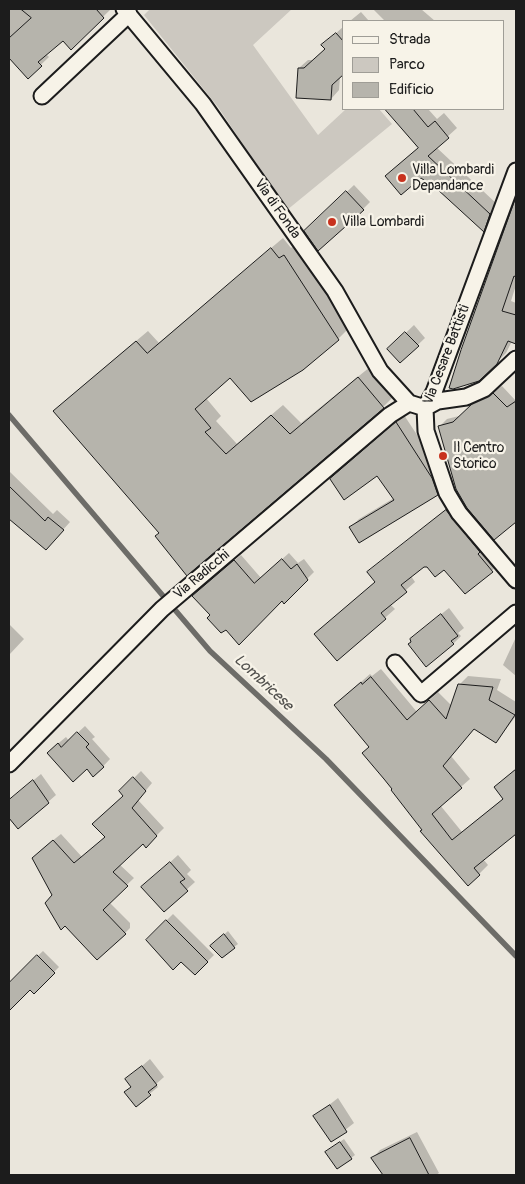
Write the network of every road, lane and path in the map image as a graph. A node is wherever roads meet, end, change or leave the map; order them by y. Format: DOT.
graph roads {
  1 [pos="127,12"];
  2 [pos="42,96"];
  3 [pos="516,171"];
  4 [pos="516,359"];
  5 [pos="409,403"];
  6 [pos="425,408"];
  7 [pos="516,580"];
  8 [pos="516,613"];
  9 [pos="394,663"];
  10 [pos="9,764"];
  1 -- 2 [label="street"];
  1 -- 5 [label="street, Via di Fonda"];
  3 -- 6 [label="street, Via Cesare Battisti"];
  4 -- 6 [label="street"];
  5 -- 6 [label="street"];
  5 -- 10 [label="street, Via Radicchi"];
  6 -- 7 [label="street, Via Cesare Battisti"];
  8 -- 9 [label="street"];
}
